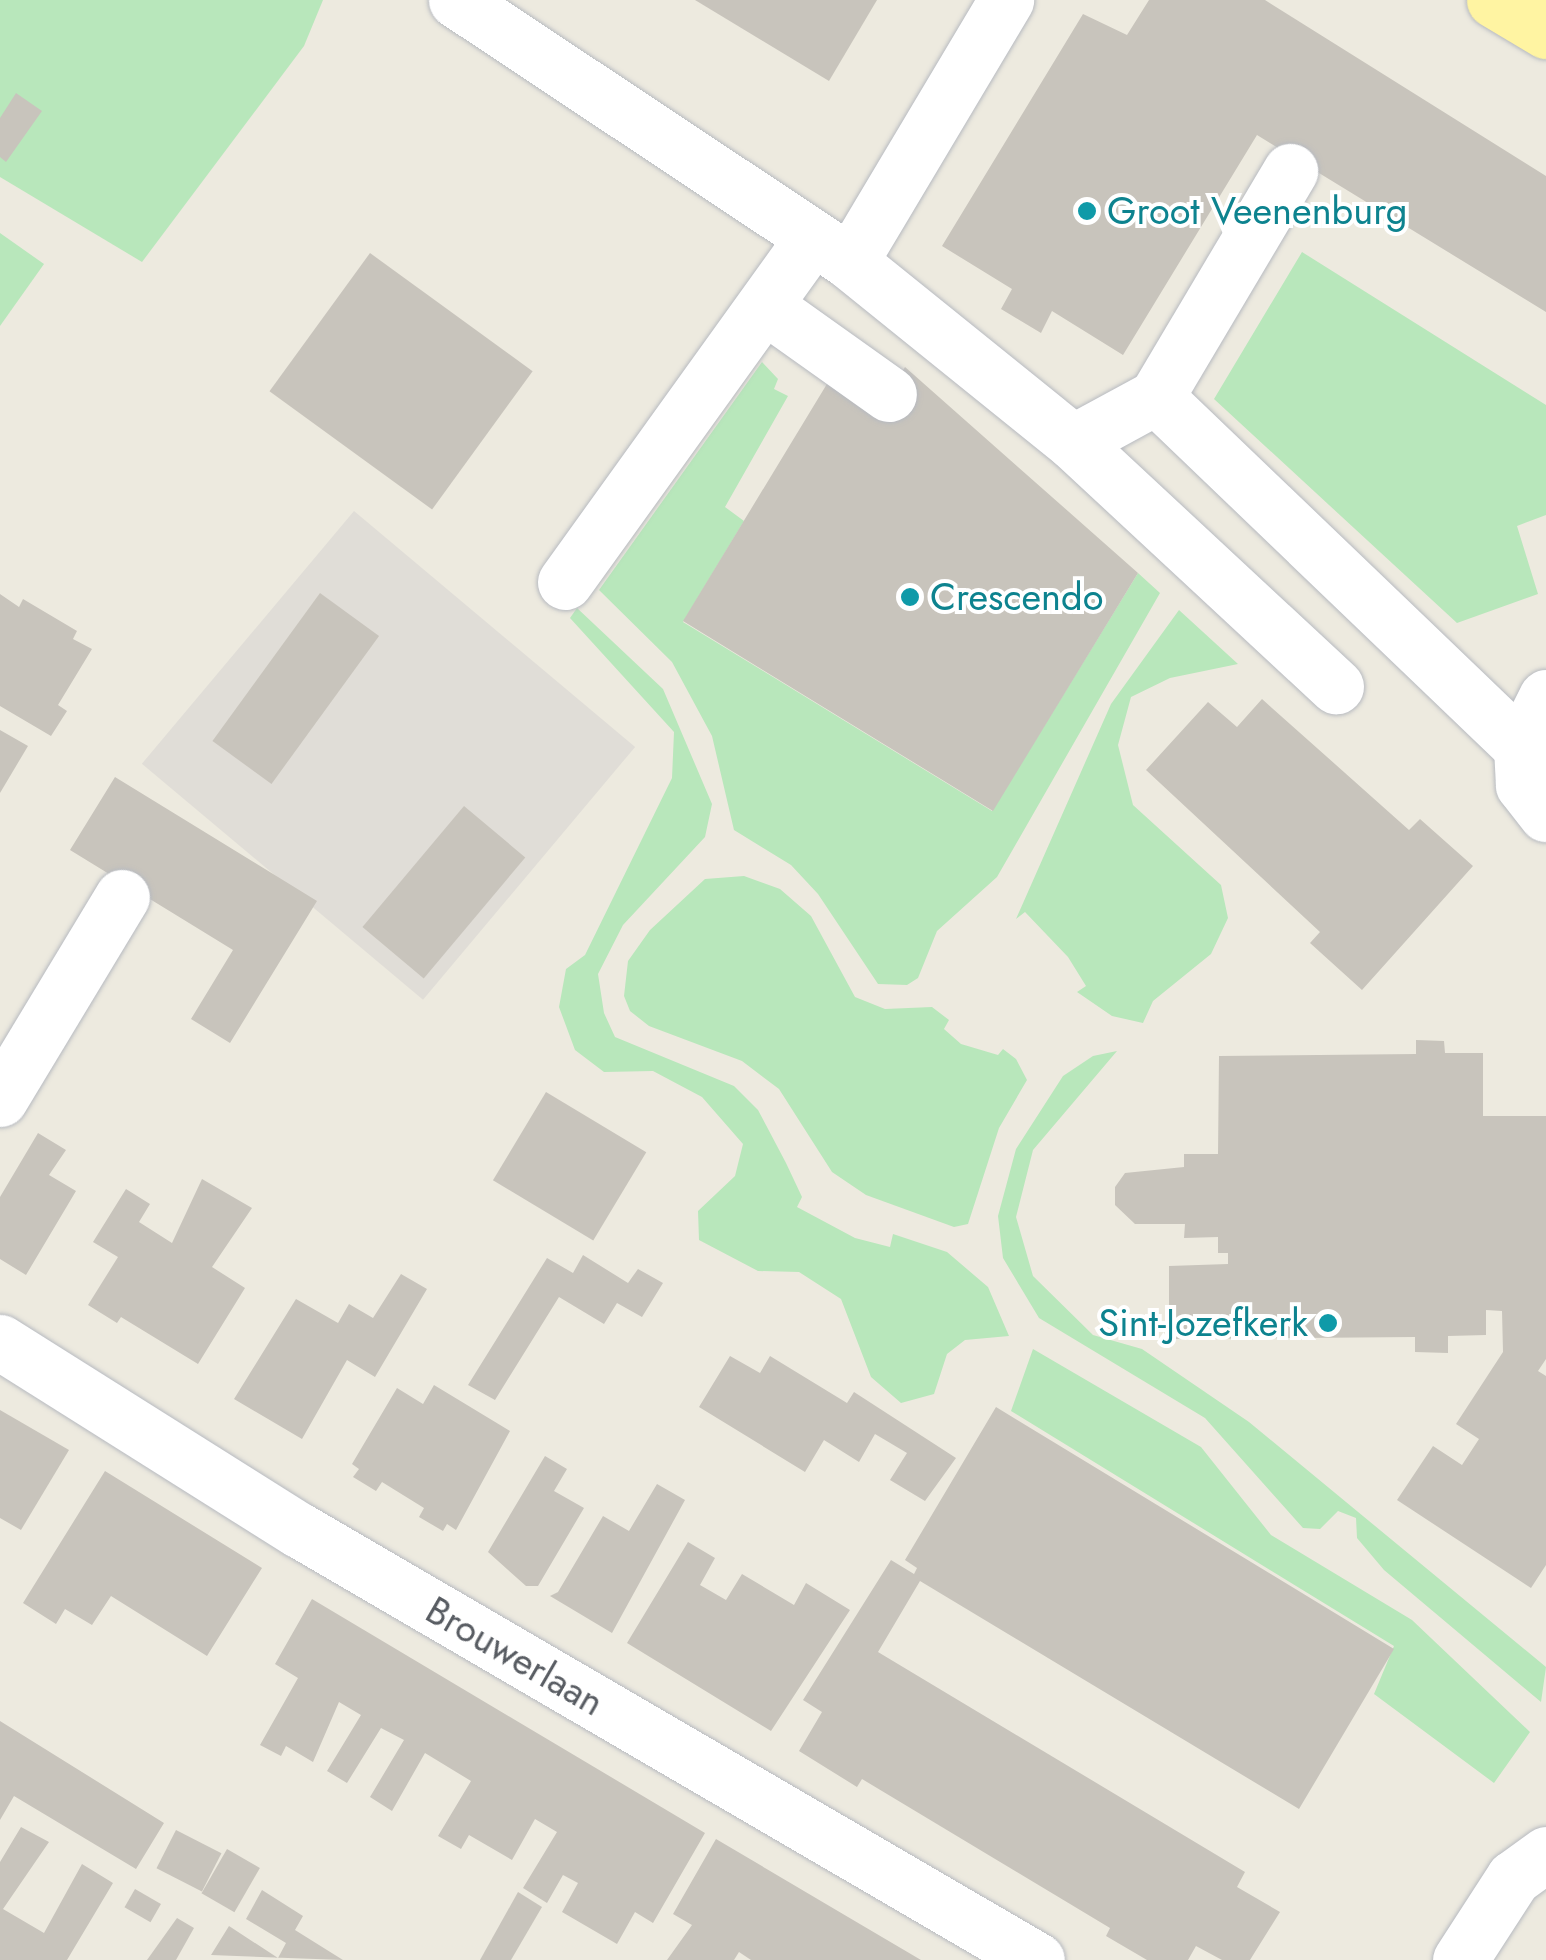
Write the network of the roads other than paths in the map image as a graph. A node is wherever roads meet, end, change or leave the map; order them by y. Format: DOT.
graph roads {
  1 [pos="1006,0"];
  2 [pos="1494,0"];
  3 [pos="463,7"];
  4 [pos="1546,31"];
  5 [pos="1290,171"];
  6 [pos="831,250"];
  7 [pos="765,306"];
  8 [pos="889,394"];
  9 [pos="1156,397"];
  10 [pos="1074,442"];
  11 [pos="565,582"];
  12 [pos="1336,686"];
  13 [pos="1546,697"];
  14 [pos="1520,748"];
  15 [pos="1546,814"];
  16 [pos="122,898"];
  17 [pos="0,1100"];
  18 [pos="0,1342"];
  19 [pos="1546,1854"];
  20 [pos="1037,1960"];
  21 [pos="1460,1960"];
  1 -- 6 [label="street"];
  2 -- 4 [label="main road"];
  3 -- 6 [label="street"];
  5 -- 9 [label="street"];
  6 -- 7 [label="street"];
  6 -- 10 [label="street"];
  7 -- 8 [label="street"];
  7 -- 11 [label="street"];
  9 -- 10 [label="street"];
  9 -- 14 [label="street"];
  10 -- 12 [label="street"];
  13 -- 14 [label="street"];
  14 -- 15 [label="street"];
  16 -- 17 [label="street"];
  18 -- 20 [label="street, Brouwerlaan"];
  19 -- 21 [label="street"];
}
